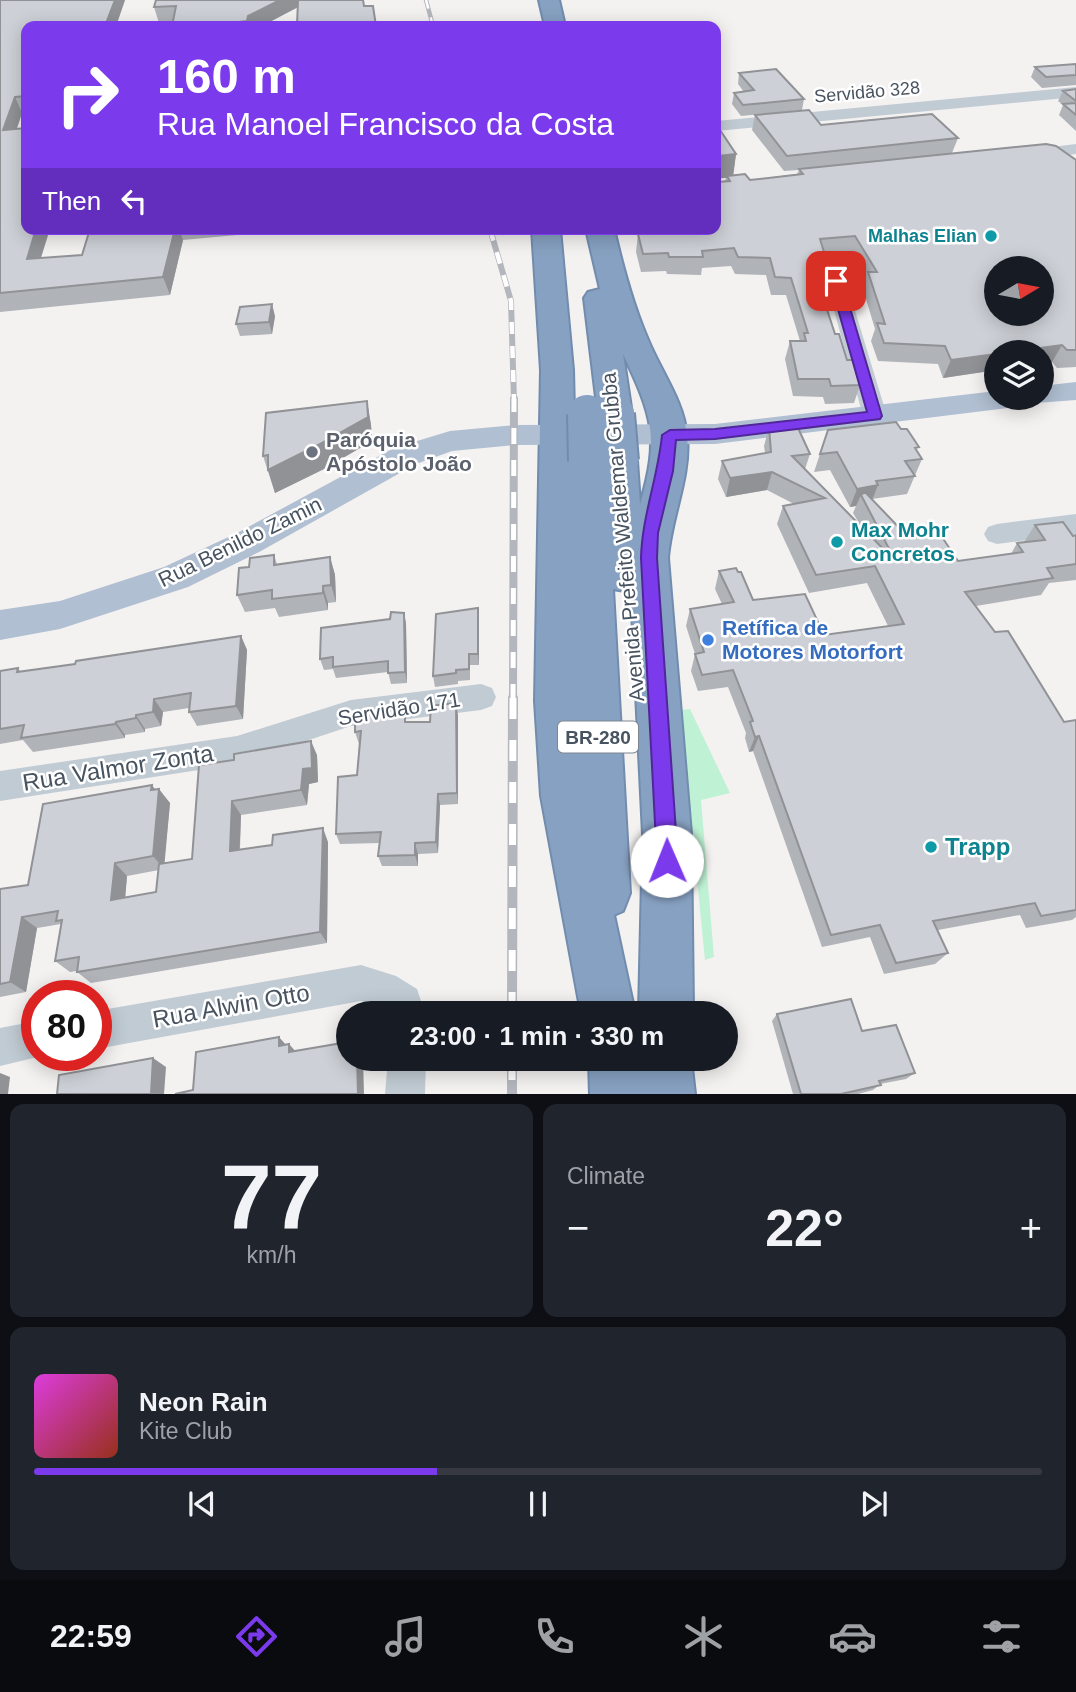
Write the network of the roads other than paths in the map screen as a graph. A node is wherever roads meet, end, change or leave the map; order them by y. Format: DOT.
graph roads {
  1 [pos="536,0"];
  2 [pos="549,0"];
  3 [pos="540,21"];
  4 [pos="554,21"];
  5 [pos="1076,92"];
  6 [pos="981,101"];
  7 [pos="721,126"];
  8 [pos="1076,149"];
  9 [pos="1049,152"];
  10 [pos="1008,156"];
  11 [pos="1067,165"];
  12 [pos="546,235"];
  13 [pos="570,235"];
  14 [pos="589,235"];
  15 [pos="601,235"];
  16 [pos="836,281"];
  17 [pos="645,369"];
  18 [pos="1076,391"];
  19 [pos="1054,394"];
  20 [pos="984,402"];
  21 [pos="875,416"];
  22 [pos="587,433"];
  23 [pos="670,435"];
  24 [pos="1076,524"];
  25 [pos="997,534"];
  26 [pos="0,625"];
  27 [pos="481,697"];
  28 [pos="237,750"];
  29 [pos="0,786"];
  30 [pos="397,1001"];
  31 [pos="606,1001"];
  32 [pos="613,1001"];
  33 [pos="658,1001"];
  34 [pos="666,1001"];
  35 [pos="112,1027"];
  36 [pos="21,1043"];
  37 [pos="0,1047"];
  38 [pos="406,1071"];
  39 [pos="405,1094"];
  1 -- 3 [label="highway"];
  2 -- 4 [label="highway"];
  5 -- 6 [label="street"];
  6 -- 7 [label="street, Servidão 328"];
  8 -- 9 [label="street"];
  9 -- 10 [label="street"];
  9 -- 11 [label="street"];
  12 -- 22 [label="highway"];
  13 -- 22 [label="highway, Avenida Prefeito Waldemar Grubba / BR-280"];
  14 -- 22 [label="highway, Avenida Prefeito Waldemar Grubba / BR-280"];
  15 -- 17 [label="highway"];
  16 -- 21 [label="street"];
  17 -- 22 [label="highway"];
  17 -- 23 [label="highway"];
  18 -- 19 [label="main road"];
  20 -- 21 [label="main road, Rua Benildo Zamin"];
  21 -- 23 [label="main road, Rua Benildo Zamin"];
  22 -- 23 [label="main road, Rua Benildo Zamin"];
  22 -- 26 [label="main road, Rua Benildo Zamin"];
  22 -- 31 [label="highway"];
  22 -- 32 [label="highway, Avenida Prefeito Waldemar Grubba / BR-280"];
  22 -- 33 [label="highway, Avenida Prefeito Waldemar Grubba / BR-280"];
  23 -- 34 [label="highway"];
  24 -- 25 [label="street"];
  27 -- 28 [label="street, Servidão 171"];
  28 -- 29 [label="street, Rua Valmor Zonta"];
  30 -- 35 [label="street, Rua Alwin Otto"];
  36 -- 37 [label="street"];
  38 -- 39 [label="street"];
}
